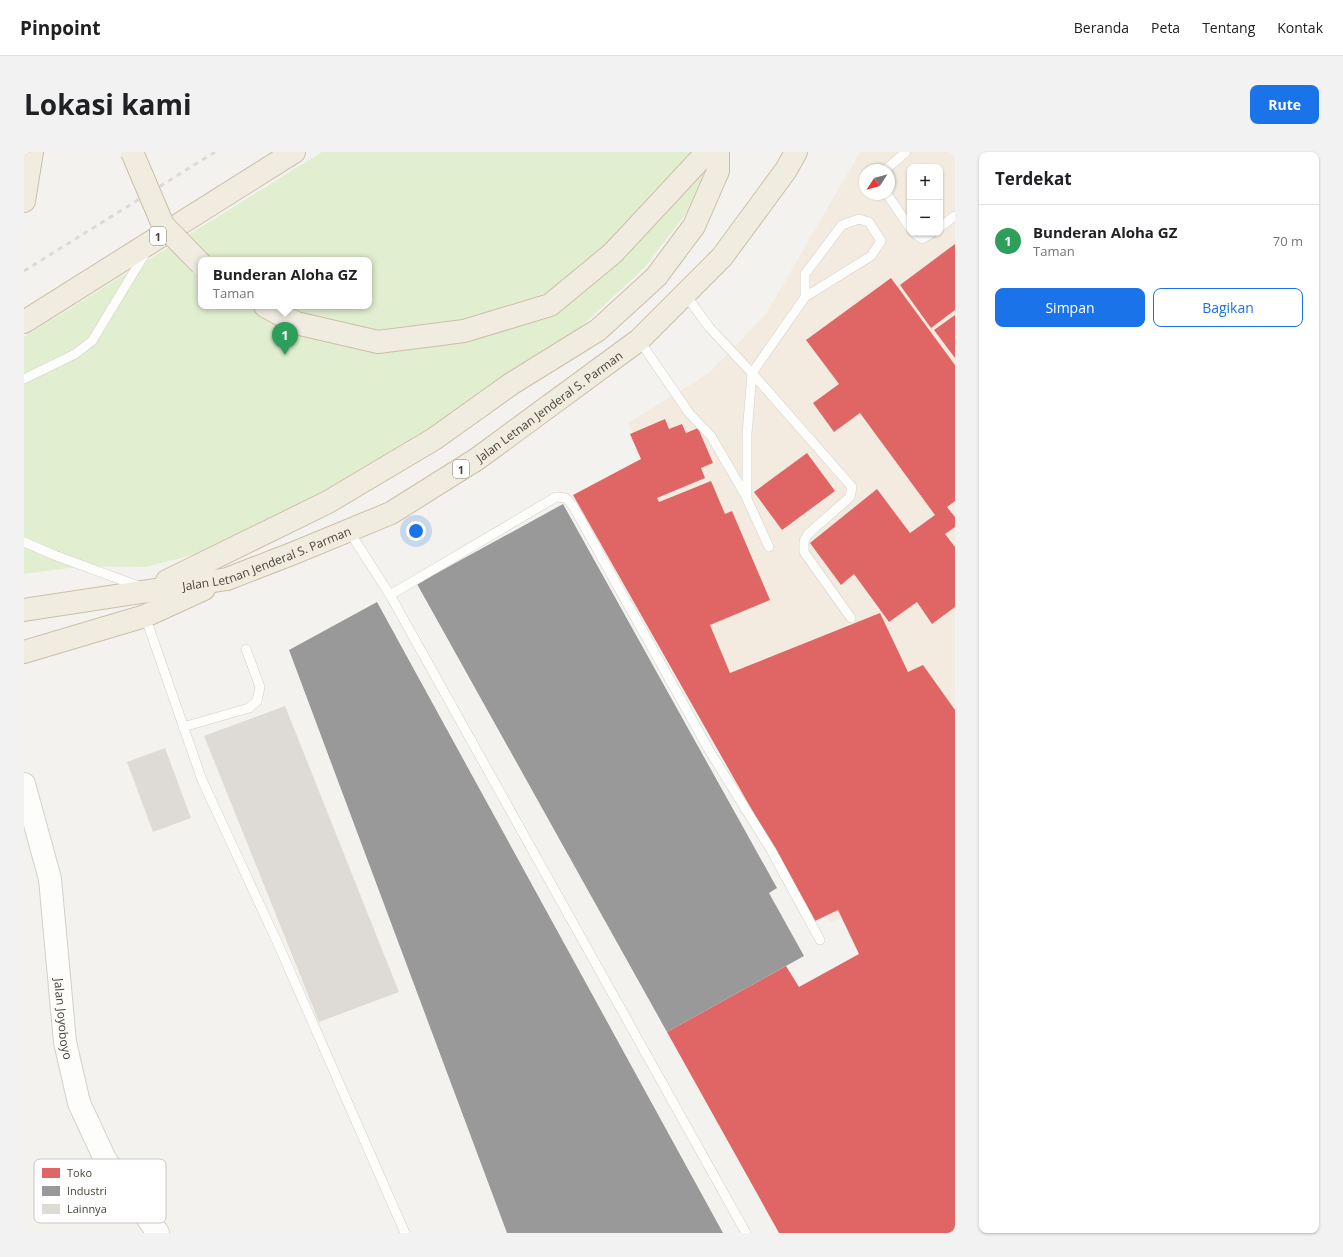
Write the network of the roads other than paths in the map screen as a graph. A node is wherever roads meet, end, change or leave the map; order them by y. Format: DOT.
graph roads {
  1 [pos="32,152"];
  2 [pos="132,152"];
  3 [pos="294,152"];
  4 [pos="707,152"];
  5 [pos="718,152"];
  6 [pos="796,152"];
  7 [pos="906,152"];
  8 [pos="892,164"];
  9 [pos="891,200"];
  10 [pos="24,201"];
  11 [pos="955,216"];
  12 [pos="907,224"];
  13 [pos="943,225"];
  14 [pos="918,236"];
  15 [pos="927,236"];
  16 [pos="154,239"];
  17 [pos="198,261"];
  18 [pos="685,294"];
  19 [pos="805,297"];
  20 [pos="270,309"];
  21 [pos="24,322"];
  22 [pos="639,340"];
  23 [pos="752,373"];
  24 [pos="24,379"];
  25 [pos="747,499"];
  26 [pos="348,530"];
  27 [pos="24,542"];
  28 [pos="769,547"];
  29 [pos="227,579"];
  30 [pos="150,590"];
  31 [pos="390,595"];
  32 [pos="24,610"];
  33 [pos="145,616"];
  34 [pos="851,618"];
  35 [pos="246,649"];
  36 [pos="24,652"];
  37 [pos="183,727"];
  38 [pos="24,784"];
  39 [pos="820,940"];
  40 [pos="105,1159"];
  41 [pos="151,1223"];
  42 [pos="158,1233"];
  43 [pos="405,1233"];
  44 [pos="746,1233"];
  1 -- 10 [label="highway"];
  2 -- 17 [label="highway, bridge"];
  3 -- 16 [label="highway, 1"];
  4 -- 20 [label="highway"];
  5 -- 30 [label="highway"];
  6 -- 18 [label="highway, Jalan Letnan Jenderal S. Parman / 1"];
  7 -- 8 [label="lane"];
  9 -- 12 [label="lane"];
  11 -- 13 [label="lane"];
  14 -- 15 [label="lane"];
  16 -- 21 [label="highway, 1"];
  16 -- 24 [label="lane"];
  18 -- 22 [label="highway, Jalan Letnan Jenderal S. Parman / 1"];
  18 -- 23 [label="lane"];
  19 -- 19 [label="lane"];
  19 -- 23 [label="lane"];
  22 -- 25 [label="lane"];
  22 -- 26 [label="highway, Jalan Letnan Jenderal S. Parman / 1"];
  23 -- 25 [label="lane"];
  23 -- 34 [label="lane"];
  25 -- 28 [label="lane"];
  26 -- 29 [label="highway, Jalan Letnan Jenderal S. Parman / 1"];
  26 -- 31 [label="lane"];
  27 -- 30 [label="lane"];
  29 -- 30 [label="highway, Jalan Letnan Jenderal S. Parman / 1"];
  29 -- 33 [label="highway"];
  30 -- 32 [label="highway, Jalan Letnan Jenderal S. Parman / 1"];
  31 -- 39 [label="lane"];
  31 -- 44 [label="lane"];
  33 -- 36 [label="highway"];
  33 -- 37 [label="lane"];
  35 -- 37 [label="lane"];
  37 -- 43 [label="lane"];
  38 -- 40 [label="street, Jalan Joyoboyo"];
  41 -- 42 [label="street, Jalan Joyoboyo"];
}
